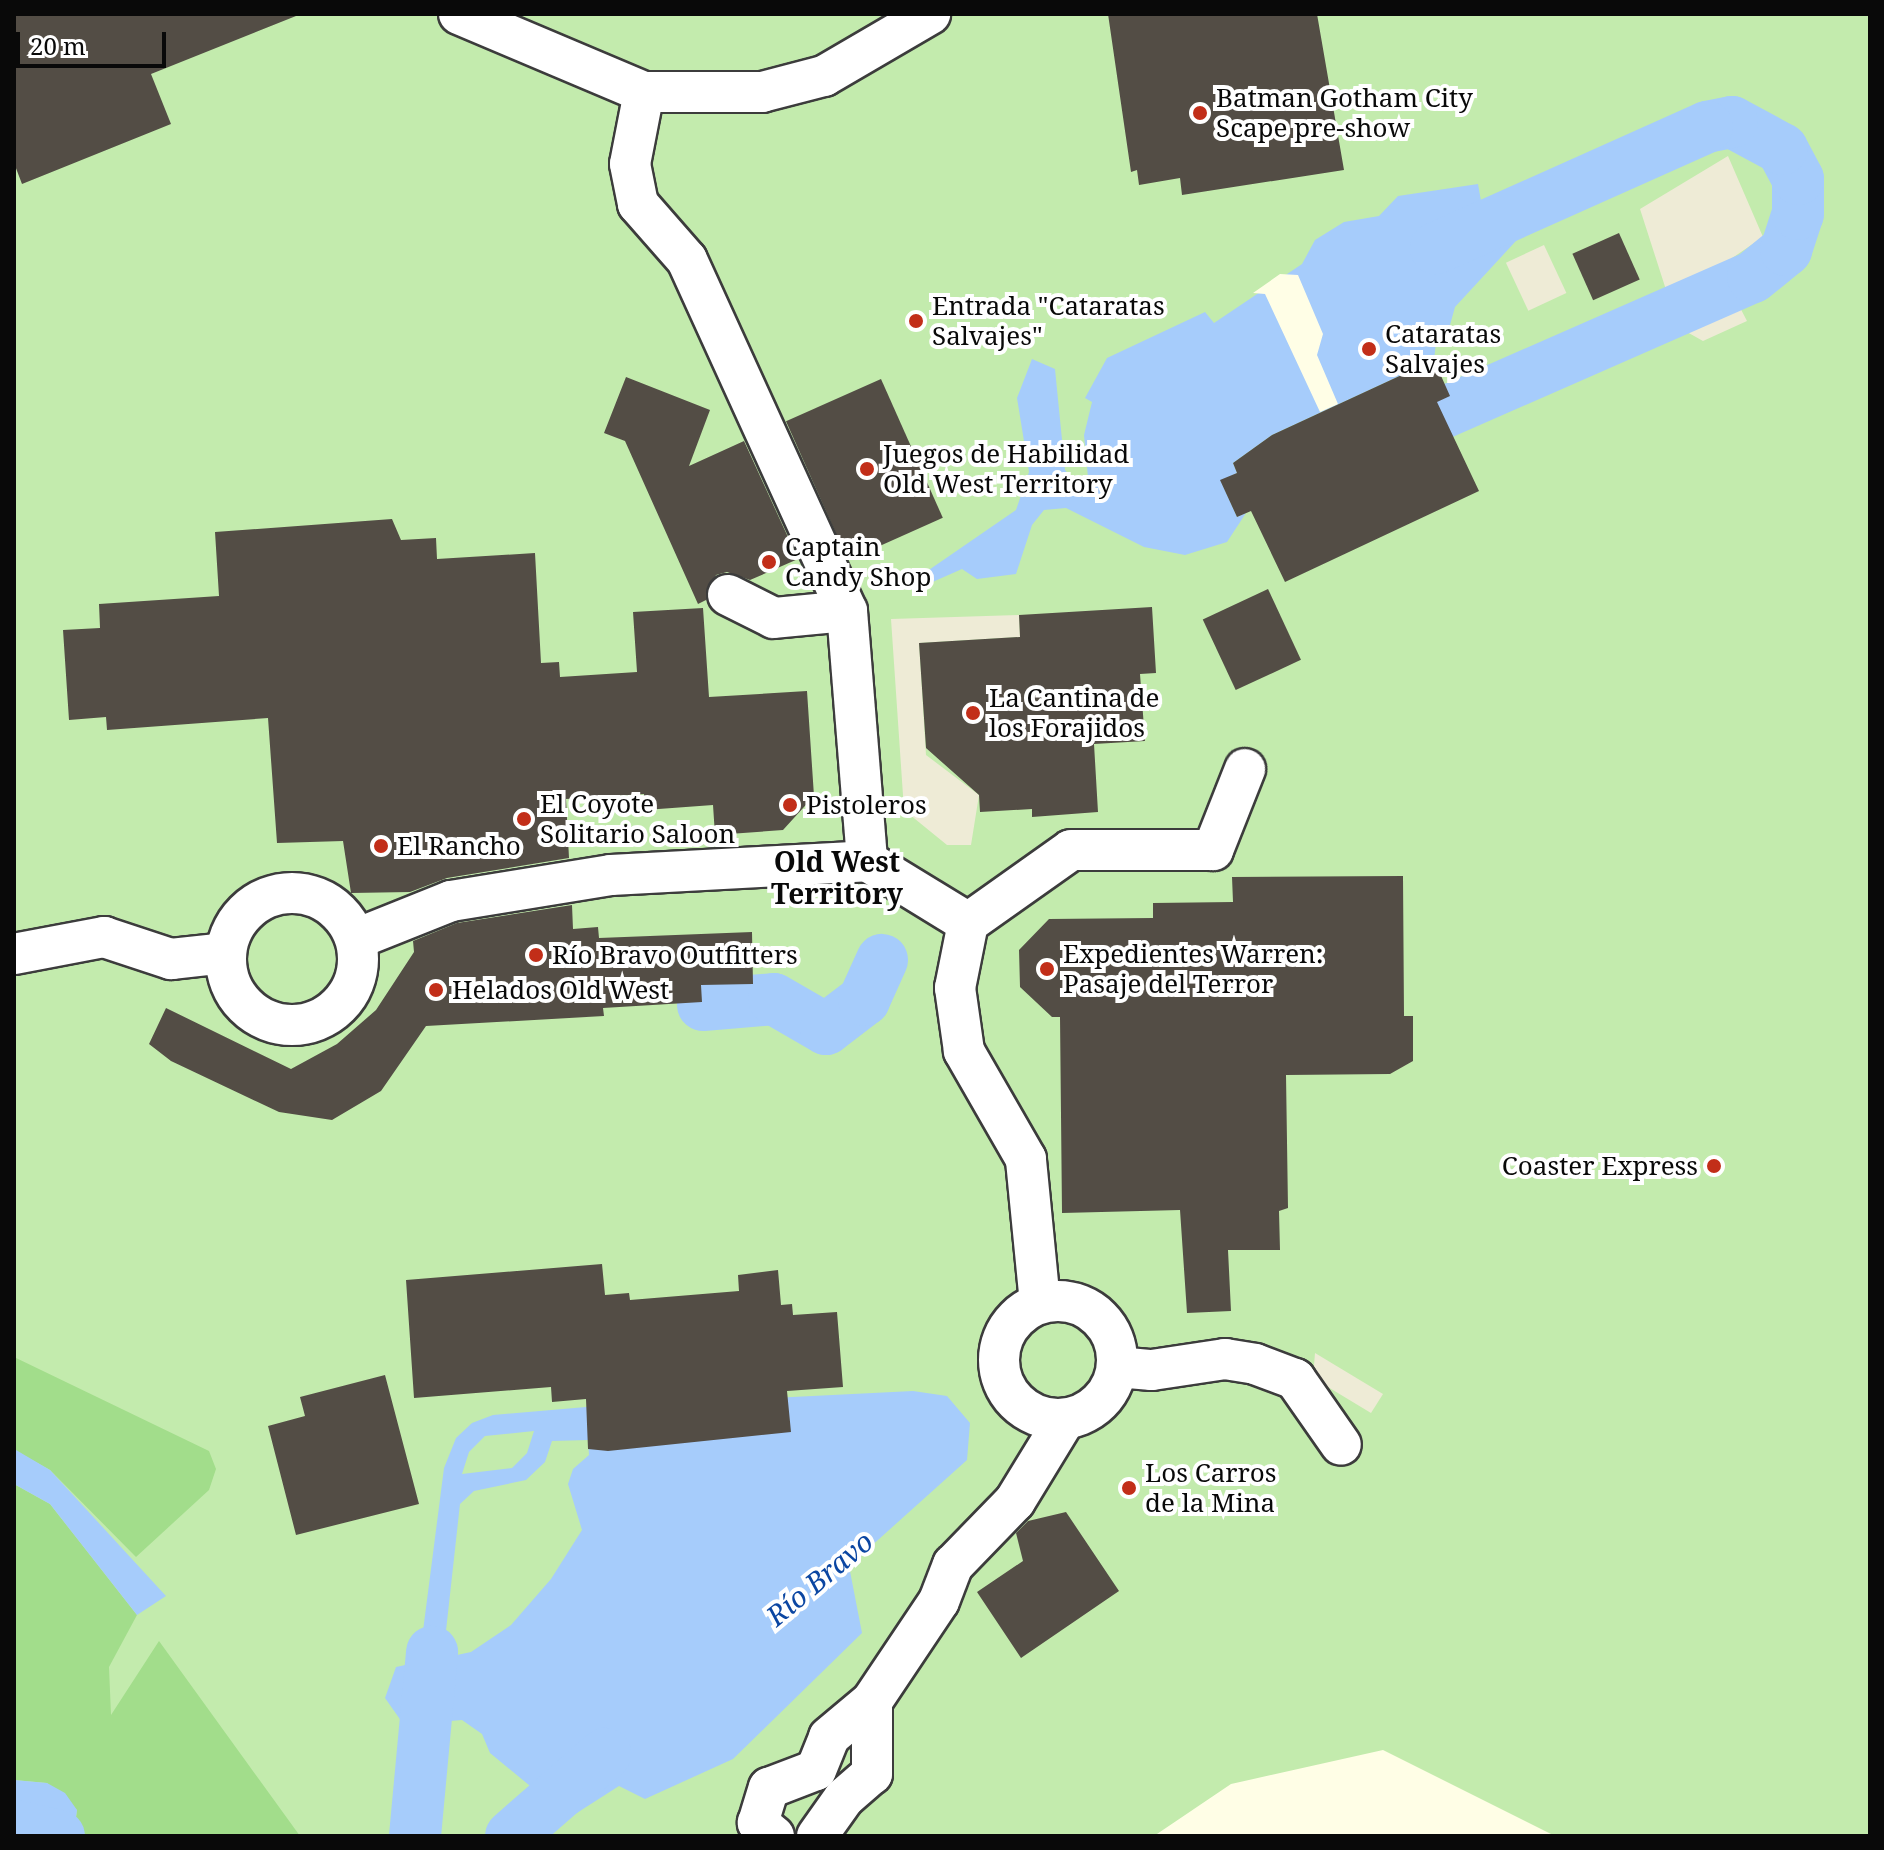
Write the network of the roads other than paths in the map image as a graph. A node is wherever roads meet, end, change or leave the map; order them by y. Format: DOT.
graph roads {
  1 [pos="459,14"];
  2 [pos="930,14"];
  3 [pos="644,92"];
  4 [pos="728,595"];
  5 [pos="847,611"];
  6 [pos="1245,769"];
  7 [pos="867,861"];
  8 [pos="968,923"];
  9 [pos="356,939"];
  10 [pos="225,953"];
  11 [pos="14,954"];
  12 [pos="1040,1303"];
  13 [pos="1117,1367"];
  14 [pos="1065,1419"];
  15 [pos="1341,1445"];
  16 [pos="879,1679"];
  17 [pos="803,1761"];
  18 [pos="844,1798"];
  19 [pos="774,1836"];
  20 [pos="817,1836"];
  1 -- 3 [label="street"];
  2 -- 3 [label="street"];
  3 -- 5 [label="street"];
  4 -- 5 [label="street"];
  5 -- 7 [label="street"];
  6 -- 8 [label="street"];
  7 -- 8 [label="street"];
  7 -- 9 [label="street"];
  8 -- 12 [label="street"];
  9 -- 10 [label="street"];
  9 -- 10 [label="street"];
  10 -- 11 [label="street"];
  12 -- 13 [label="street"];
  12 -- 14 [label="street"];
  13 -- 14 [label="street"];
  13 -- 15 [label="street"];
  14 -- 16 [label="street"];
  16 -- 17 [label="street"];
  16 -- 18 [label="street"];
  17 -- 18 [label="street"];
  17 -- 19 [label="street"];
  18 -- 20 [label="street"];
}
